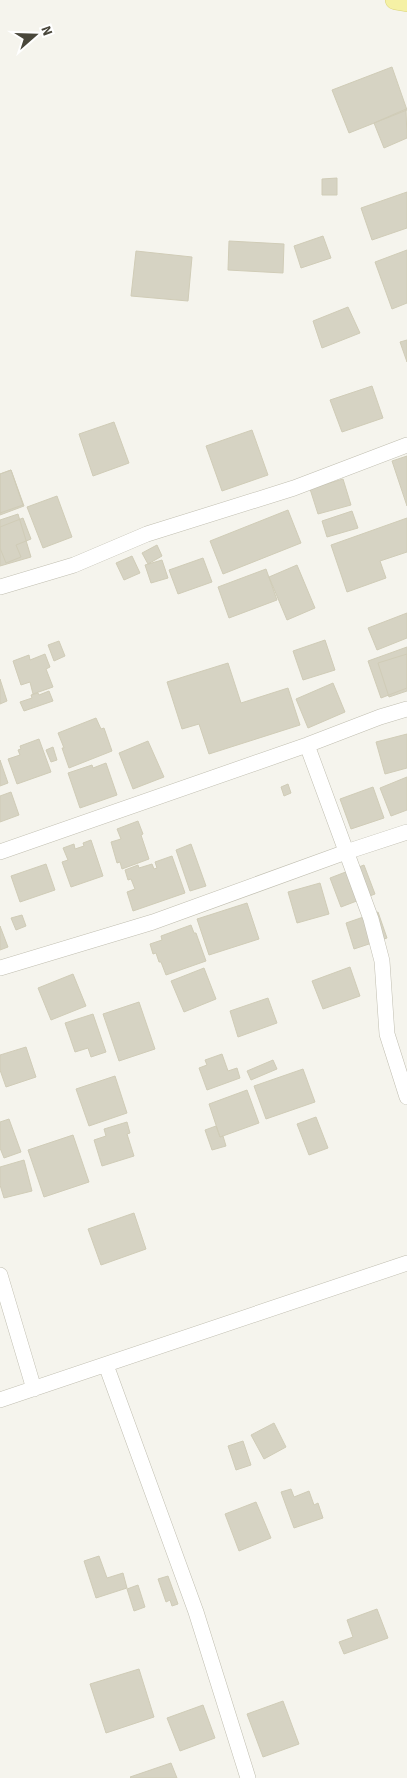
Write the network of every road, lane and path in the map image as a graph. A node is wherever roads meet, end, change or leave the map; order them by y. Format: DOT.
graph roads {
  1 [pos="395,0"];
  2 [pos="407,2"];
  3 [pos="407,445"];
  4 [pos="0,587"];
  5 [pos="407,709"];
  6 [pos="307,745"];
  7 [pos="407,832"];
  8 [pos="0,852"];
  9 [pos="346,852"];
  10 [pos="0,968"];
  11 [pos="407,1097"];
  12 [pos="407,1263"];
  13 [pos="0,1275"];
  14 [pos="106,1365"];
  15 [pos="34,1389"];
  16 [pos="0,1400"];
  17 [pos="248,1778"];
  1 -- 2 [label="main road"];
  3 -- 4 [label="street"];
  5 -- 6 [label="street"];
  6 -- 8 [label="street"];
  6 -- 9 [label="street"];
  7 -- 9 [label="street"];
  9 -- 10 [label="street"];
  9 -- 11 [label="street"];
  12 -- 14 [label="street"];
  13 -- 15 [label="street"];
  14 -- 15 [label="street"];
  14 -- 17 [label="street"];
  15 -- 16 [label="street"];
}
